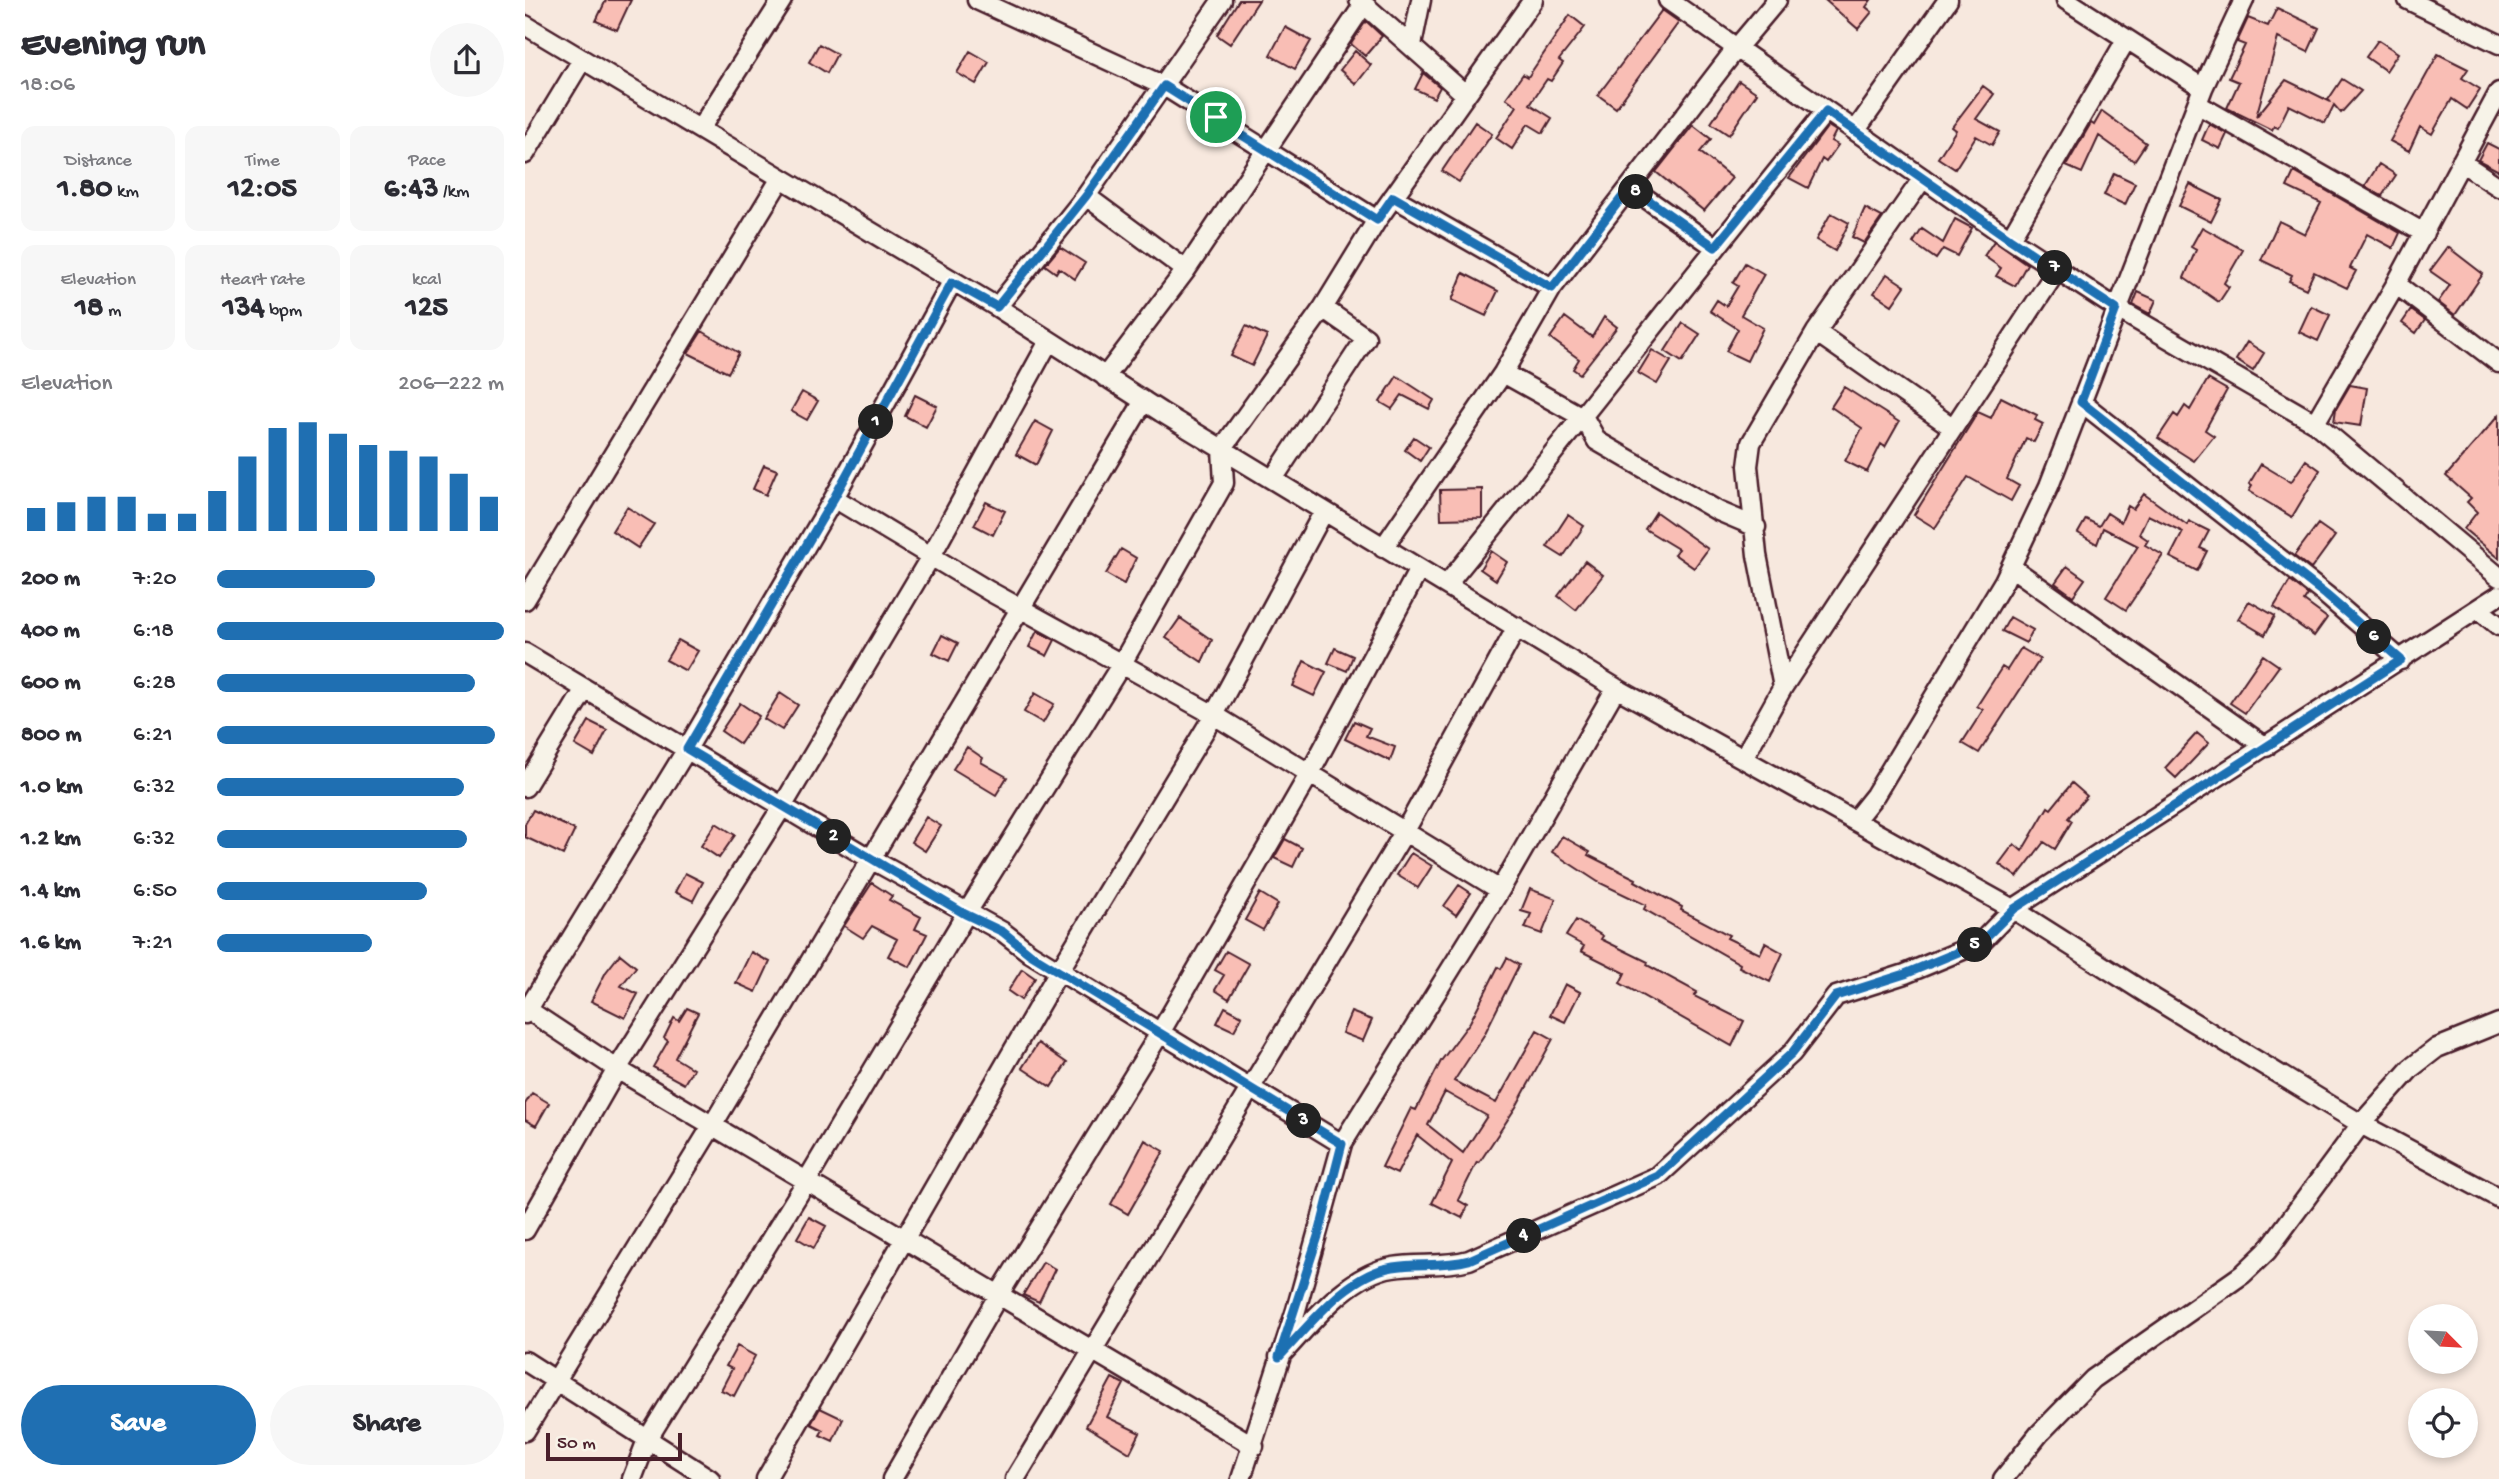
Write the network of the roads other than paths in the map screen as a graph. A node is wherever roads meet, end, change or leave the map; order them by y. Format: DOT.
graph roads {
  1 [pos="782,0"];
  2 [pos="977,0"];
  3 [pos="1222,0"];
  4 [pos="1420,0"];
  5 [pos="1533,0"];
  6 [pos="1668,0"];
  7 [pos="1777,0"];
  8 [pos="1948,0"];
  9 [pos="2066,0"];
  10 [pos="2244,0"];
  11 [pos="2408,0"];
  12 [pos="1361,2"];
  13 [pos="525,25"];
  14 [pos="2126,40"];
  15 [pos="2499,44"];
  16 [pos="1412,45"];
  17 [pos="1735,50"];
  18 [pos="582,60"];
  19 [pos="1164,86"];
  20 [pos="2499,92"];
  21 [pos="1466,95"];
  22 [pos="2200,96"];
  23 [pos="1826,111"];
  24 [pos="700,129"];
  25 [pos="1856,130"];
  26 [pos="1267,149"];
  27 [pos="525,154"];
  28 [pos="2461,162"];
  29 [pos="781,178"];
  30 [pos="1923,178"];
  31 [pos="1630,187"];
  32 [pos="2499,187"];
  33 [pos="1086,196"];
  34 [pos="1393,197"];
  35 [pos="1377,220"];
  36 [pos="2424,233"];
  37 [pos="2010,239"];
  38 [pos="1715,247"];
  39 [pos="1186,270"];
  40 [pos="2057,270"];
  41 [pos="952,282"];
  42 [pos="2396,284"];
  43 [pos="1552,288"];
  44 [pos="997,307"];
  45 [pos="1323,308"];
  46 [pos="2116,309"];
  47 [pos="1816,332"];
  48 [pos="1049,341"];
  49 [pos="2499,363"];
  50 [pos="1503,373"];
  51 [pos="1105,376"];
  52 [pos="1144,401"];
  53 [pos="2081,402"];
  54 [pos="1584,418"];
  55 [pos="2315,423"];
  56 [pos="1952,427"];
  57 [pos="1222,449"];
  58 [pos="1273,479"];
  59 [pos="834,498"];
  60 [pos="1324,511"];
  61 [pos="1756,527"];
  62 [pos="1383,548"];
  63 [pos="931,556"];
  64 [pos="2011,567"];
  65 [pos="1419,569"];
  66 [pos="2499,577"];
  67 [pos="1448,583"];
  68 [pos="2499,595"];
  69 [pos="525,600"];
  70 [pos="1023,608"];
  71 [pos="2478,609"];
  72 [pos="2499,626"];
  73 [pos="1517,627"];
  74 [pos="525,653"];
  75 [pos="2401,660"];
  76 [pos="1121,665"];
  77 [pos="1783,687"];
  78 [pos="1616,688"];
  79 [pos="585,689"];
  80 [pos="1214,715"];
  81 [pos="2266,747"];
  82 [pos="687,749"];
  83 [pos="1744,757"];
  84 [pos="1310,773"];
  85 [pos="525,787"];
  86 [pos="782,807"];
  87 [pos="1855,820"];
  88 [pos="1405,831"];
  89 [pos="869,858"];
  90 [pos="1500,890"];
  91 [pos="2014,909"];
  92 [pos="965,914"];
  93 [pos="1059,971"];
  94 [pos="526,1011"];
  95 [pos="2499,1023"];
  96 [pos="1160,1033"];
  97 [pos="617,1069"];
  98 [pos="1251,1089"];
  99 [pos="2361,1124"];
  100 [pos="712,1126"];
  101 [pos="1342,1144"];
  102 [pos="806,1182"];
  103 [pos="2499,1198"];
  104 [pos="525,1230"];
  105 [pos="905,1241"];
  106 [pos="998,1296"];
  107 [pos="1093,1351"];
  108 [pos="1279,1357"];
  109 [pos="525,1361"];
  110 [pos="557,1381"];
  111 [pos="525,1431"];
  112 [pos="647,1440"];
  113 [pos="1254,1446"];
  114 [pos="632,1479"];
  115 [pos="710,1479"];
  116 [pos="766,1479"];
  117 [pos="893,1479"];
  118 [pos="1015,1479"];
  119 [pos="1241,1479"];
  120 [pos="2003,1479"];
  1 -- 24 [label="street"];
  2 -- 19 [label="street"];
  3 -- 19 [label="street"];
  4 -- 16 [label="street"];
  5 -- 21 [label="street"];
  6 -- 17 [label="street"];
  7 -- 17 [label="street"];
  8 -- 25 [label="street"];
  9 -- 14 [label="street"];
  10 -- 22 [label="street"];
  11 -- 15 [label="street"];
  12 -- 16 [label="street"];
  12 -- 26 [label="street"];
  13 -- 18 [label="street"];
  14 -- 22 [label="street"];
  14 -- 37 [label="street"];
  16 -- 21 [label="street"];
  17 -- 23 [label="street"];
  17 -- 31 [label="street"];
  18 -- 24 [label="street"];
  18 -- 27 [label="street"];
  19 -- 26 [label="street"];
  19 -- 33 [label="street"];
  20 -- 28 [label="street"];
  21 -- 34 [label="street"];
  22 -- 36 [label="street"];
  22 -- 46 [label="street"];
  23 -- 25 [label="street"];
  23 -- 38 [label="street"];
  24 -- 29 [label="street"];
  25 -- 30 [label="street"];
  26 -- 35 [label="street"];
  26 -- 39 [label="street"];
  28 -- 32 [label="street"];
  28 -- 36 [label="street"];
  29 -- 41 [label="street"];
  29 -- 69 [label="street"];
  30 -- 37 [label="street"];
  30 -- 47 [label="street"];
  31 -- 38 [label="street"];
  31 -- 43 [label="street"];
  33 -- 39 [label="street"];
  33 -- 44 [label="street"];
  34 -- 35 [label="street"];
  34 -- 43 [label="street"];
  35 -- 45 [label="street"];
  36 -- 42 [label="street"];
  37 -- 40 [label="street"];
  38 -- 54 [label="street"];
  39 -- 51 [label="street"];
  40 -- 46 [label="street"];
  40 -- 56 [label="street"];
  41 -- 44 [label="street"];
  41 -- 59 [label="street"];
  42 -- 49 [label="street"];
  42 -- 55 [label="street"];
  43 -- 50 [label="street"];
  44 -- 48 [label="street"];
  45 -- 57 [label="street"];
  45 -- 58 [label="street"];
  46 -- 53 [label="street"];
  46 -- 55 [label="street"];
  47 -- 56 [label="street"];
  47 -- 61 [label="street"];
  48 -- 51 [label="street"];
  48 -- 63 [label="street"];
  50 -- 54 [label="street"];
  50 -- 62 [label="street"];
  51 -- 52 [label="street"];
  52 -- 57 [label="street"];
  52 -- 70 [label="street"];
  53 -- 64 [label="street"];
  53 -- 75 [label="street"];
  54 -- 61 [label="street"];
  54 -- 67 [label="street"];
  55 -- 66 [label="street"];
  56 -- 77 [label="street"];
  57 -- 58 [label="street"];
  57 -- 76 [label="street"];
  58 -- 60 [label="street"];
  59 -- 63 [label="street"];
  59 -- 82 [label="street"];
  60 -- 62 [label="street"];
  60 -- 80 [label="street"];
  61 -- 77 [label="street"];
  62 -- 65 [label="street"];
  63 -- 70 [label="street"];
  63 -- 86 [label="street"];
  64 -- 81 [label="street"];
  64 -- 87 [label="street"];
  65 -- 67 [label="street"];
  65 -- 84 [label="street"];
  67 -- 73 [label="street"];
  68 -- 71 [label="street"];
  70 -- 76 [label="street"];
  70 -- 89 [label="street"];
  71 -- 72 [label="street"];
  71 -- 75 [label="street"];
  73 -- 78 [label="street"];
  73 -- 88 [label="street"];
  74 -- 79 [label="street"];
  75 -- 81 [label="street"];
  76 -- 80 [label="street"];
  76 -- 92 [label="street"];
  77 -- 83 [label="street"];
  78 -- 83 [label="street"];
  78 -- 90 [label="street"];
  79 -- 82 [label="street"];
  79 -- 85 [label="street"];
  80 -- 84 [label="street"];
  80 -- 93 [label="street"];
  81 -- 91 [label="street"];
  82 -- 86 [label="street"];
  82 -- 94 [label="street"];
  83 -- 87 [label="street"];
  84 -- 88 [label="street"];
  84 -- 96 [label="street"];
  86 -- 89 [label="street"];
  86 -- 97 [label="street"];
  87 -- 91 [label="street"];
  88 -- 90 [label="street"];
  88 -- 98 [label="street"];
  89 -- 92 [label="street"];
  89 -- 100 [label="street"];
  90 -- 101 [label="street"];
  91 -- 99 [label="street"];
  91 -- 108 [label="street"];
  92 -- 93 [label="street"];
  92 -- 102 [label="street"];
  93 -- 96 [label="street"];
  93 -- 105 [label="street"];
  94 -- 97 [label="street"];
  95 -- 99 [label="street"];
  96 -- 98 [label="street"];
  96 -- 106 [label="street"];
  97 -- 100 [label="street"];
  97 -- 104 [label="street"];
  98 -- 101 [label="street"];
  98 -- 107 [label="street"];
  99 -- 103 [label="street"];
  99 -- 120 [label="street"];
  100 -- 102 [label="street"];
  100 -- 110 [label="street"];
  101 -- 108 [label="street"];
  102 -- 105 [label="street"];
  102 -- 112 [label="street"];
  105 -- 106 [label="street"];
  105 -- 116 [label="street"];
  106 -- 107 [label="street"];
  106 -- 117 [label="street"];
  107 -- 113 [label="street"];
  107 -- 118 [label="street"];
  108 -- 113 [label="street"];
  109 -- 110 [label="street"];
  110 -- 111 [label="street"];
  110 -- 112 [label="street"];
  112 -- 114 [label="street"];
  112 -- 115 [label="street"];
  113 -- 119 [label="street"];
}
